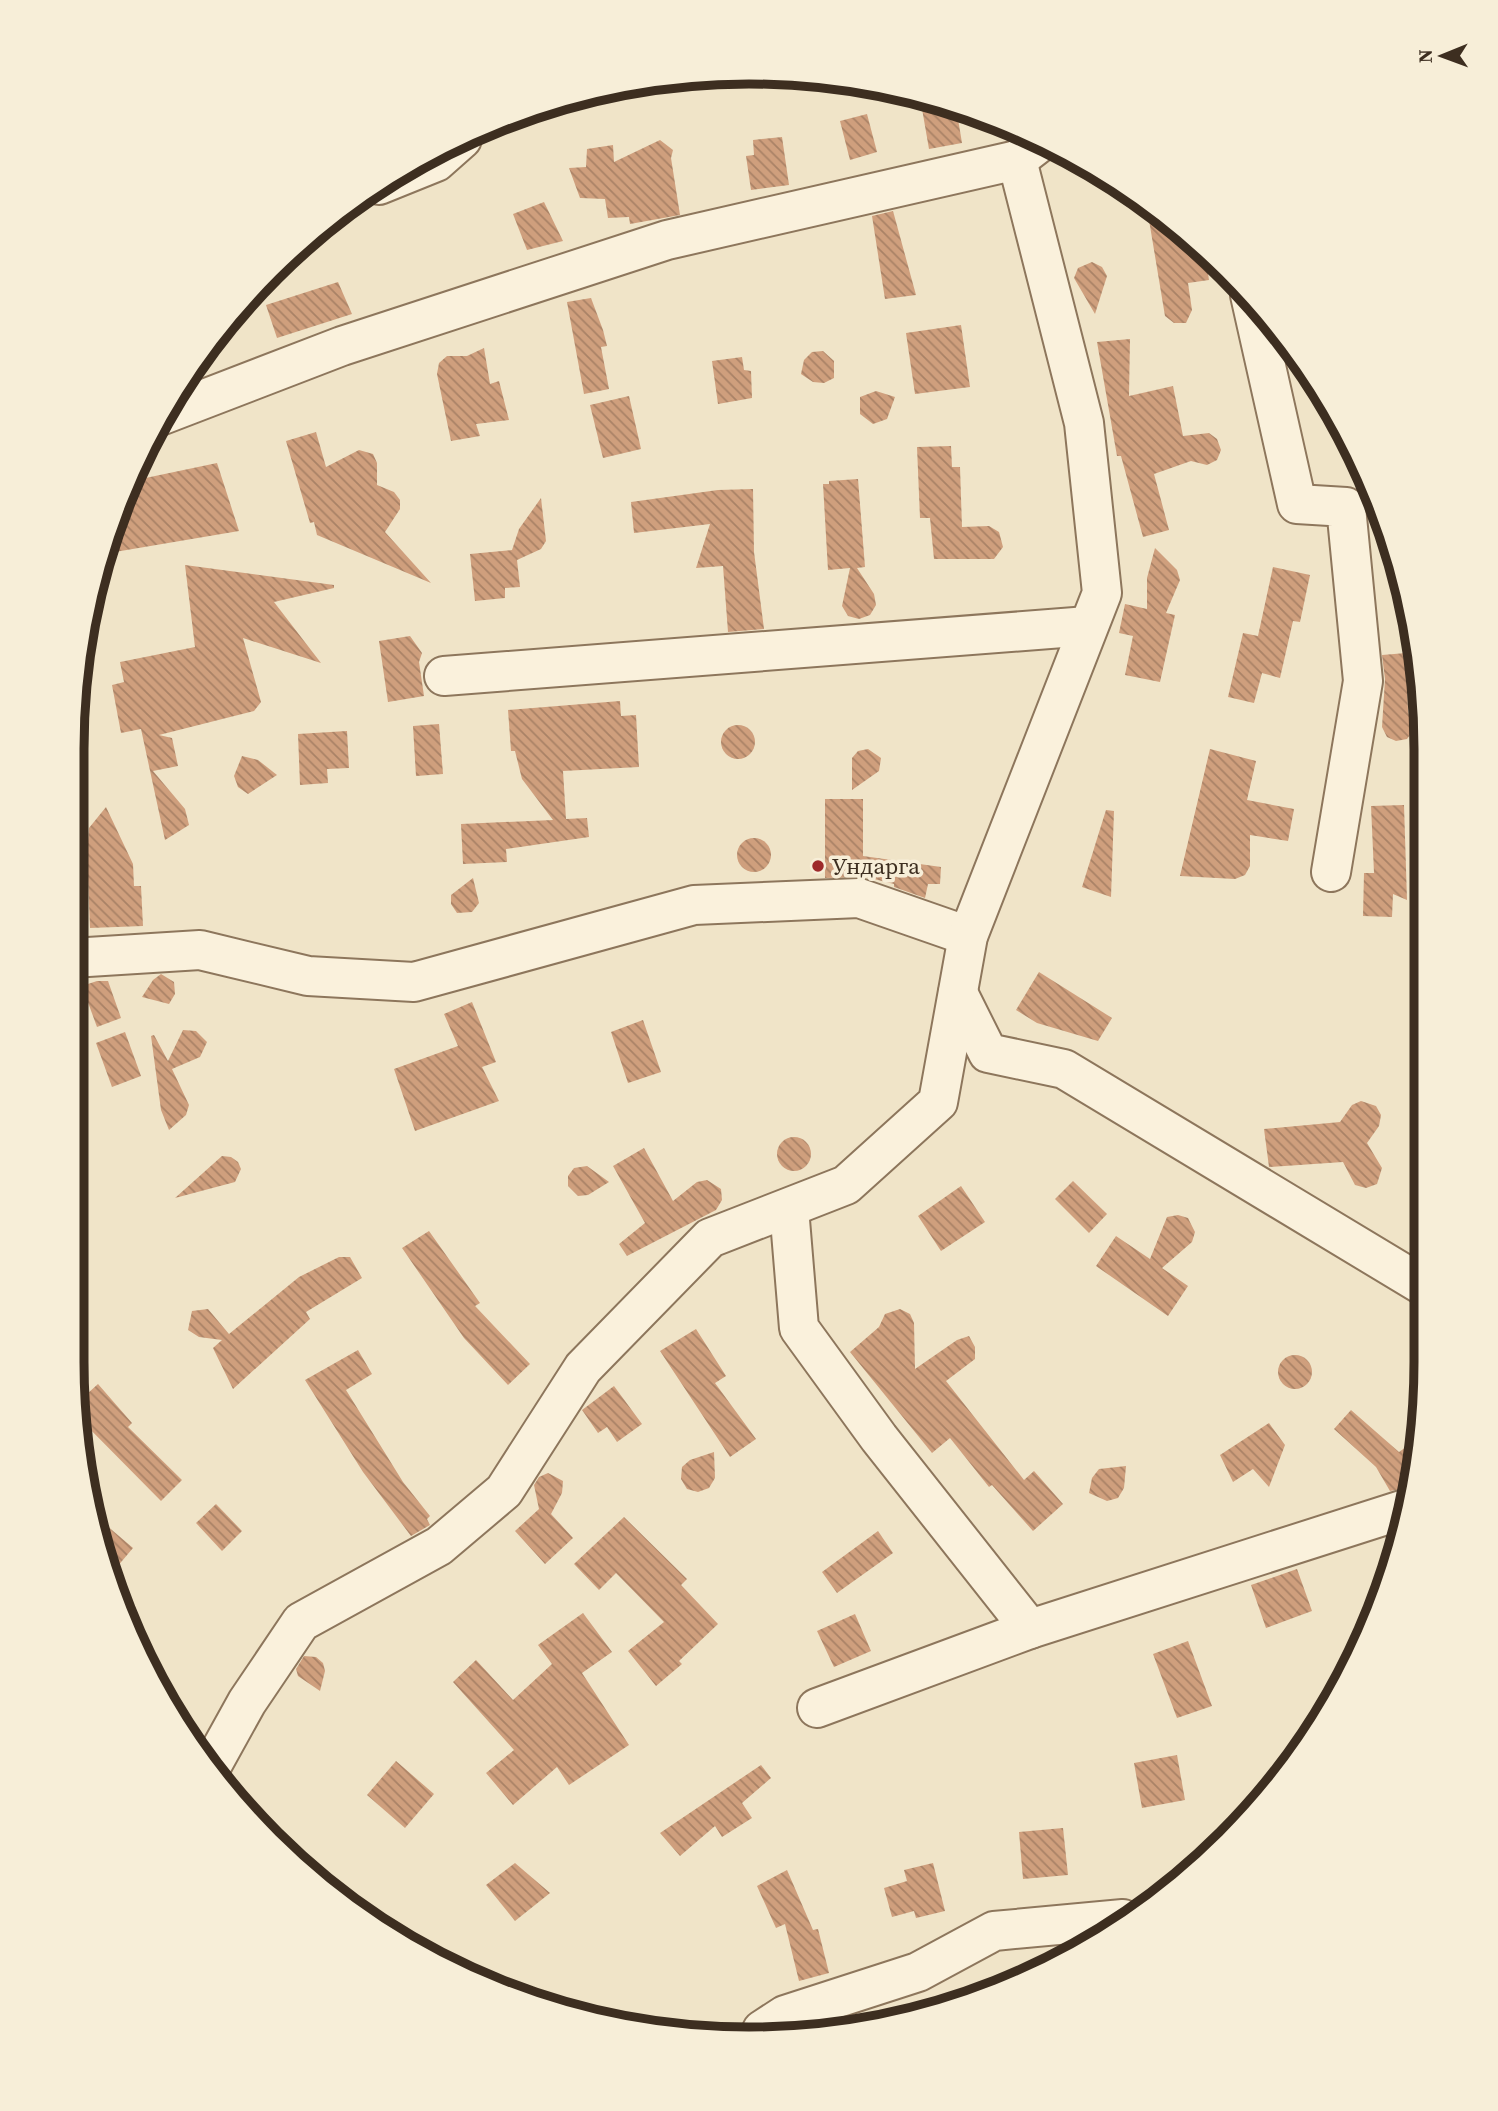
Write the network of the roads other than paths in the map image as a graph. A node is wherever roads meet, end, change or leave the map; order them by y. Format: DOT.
graph roads {
  1 [pos="1030,150"];
  2 [pos="1255,318"];
  3 [pos="177,409"];
  4 [pos="1088,626"];
  5 [pos="444,676"];
  6 [pos="1331,872"];
  7 [pos="968,936"];
  8 [pos="84,957"];
  9 [pos="958,993"];
  10 [pos="789,1208"];
  11 [pos="1414,1280"];
  12 [pos="1396,1512"];
  13 [pos="1030,1629"];
  14 [pos="817,1708"];
  15 [pos="215,1759"];
  16 [pos="1110,1920"];
  17 [pos="767,2027"];
  1 -- 3 [label="street"];
  1 -- 4 [label="street"];
  2 -- 6 [label="street"];
  4 -- 5 [label="street"];
  4 -- 7 [label="street"];
  7 -- 8 [label="street"];
  7 -- 9 [label="street"];
  9 -- 10 [label="street"];
  9 -- 11 [label="street"];
  10 -- 13 [label="street"];
  10 -- 15 [label="street"];
  12 -- 13 [label="street"];
  13 -- 14 [label="street"];
  16 -- 17 [label="street"];
}
